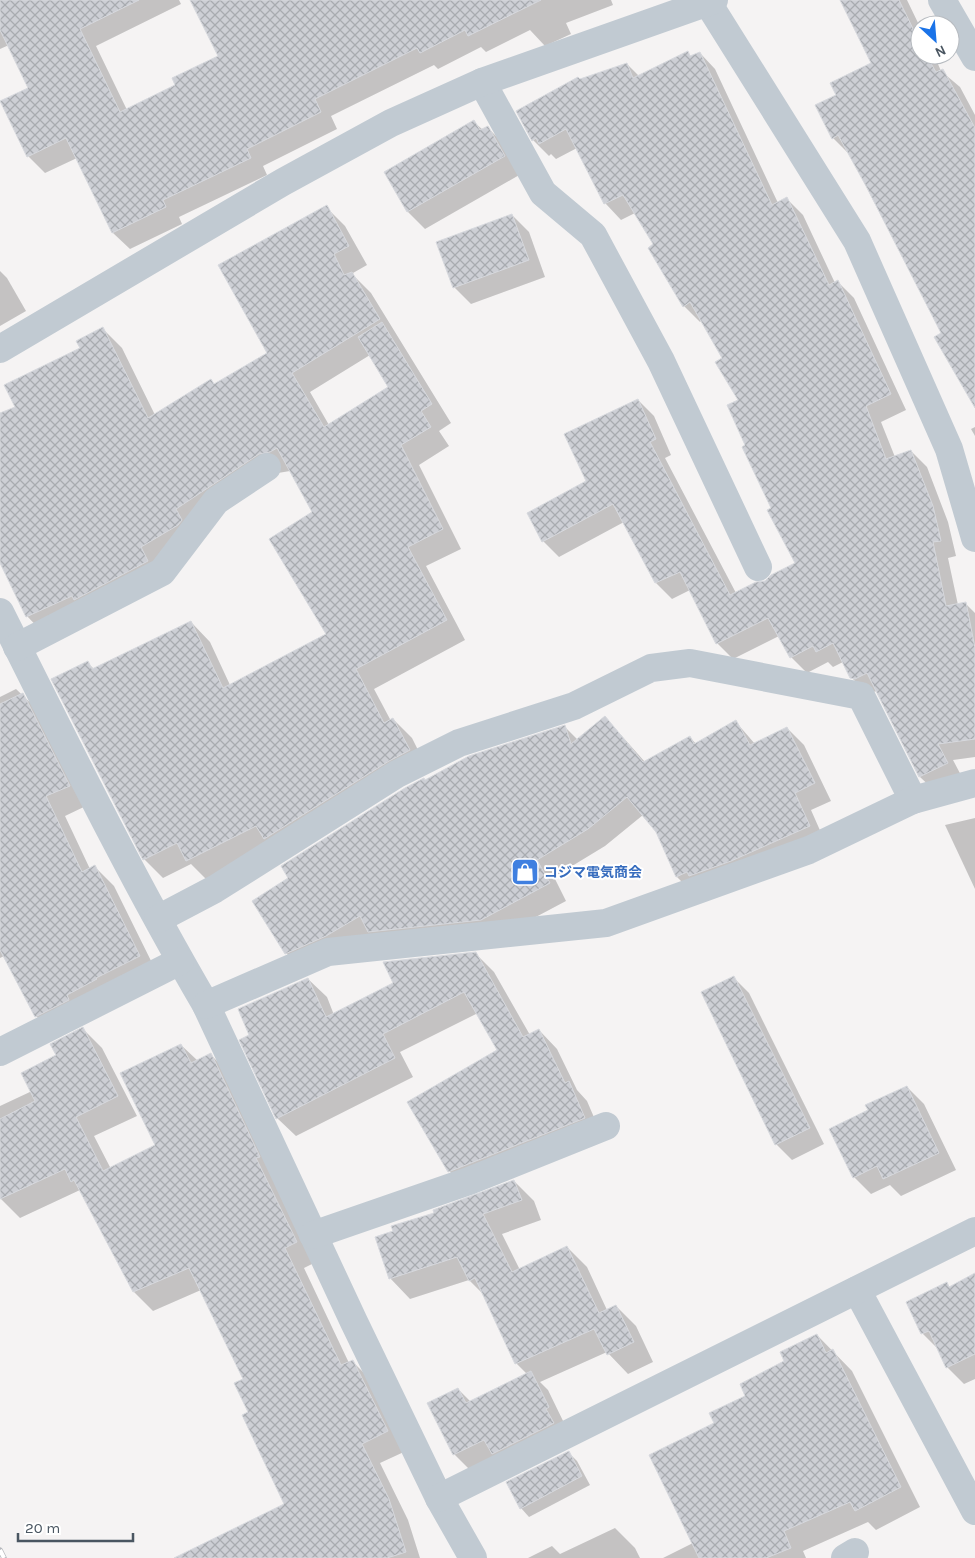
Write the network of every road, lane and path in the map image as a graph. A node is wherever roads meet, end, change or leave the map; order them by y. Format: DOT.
graph roads {
  1 [pos="942,0"];
  2 [pos="711,1"];
  3 [pos="975,57"];
  4 [pos="482,82"];
  5 [pos="0,349"];
  6 [pos="267,467"];
  7 [pos="975,538"];
  8 [pos="758,567"];
  9 [pos="0,612"];
  10 [pos="18,647"];
  11 [pos="975,783"];
  12 [pos="913,800"];
  13 [pos="158,919"];
  14 [pos="180,961"];
  15 [pos="206,1005"];
  16 [pos="0,1052"];
  17 [pos="606,1126"];
  18 [pos="975,1231"];
  19 [pos="313,1235"];
  20 [pos="857,1290"];
  21 [pos="439,1498"];
  22 [pos="975,1511"];
  23 [pos="473,1558"];
  1 -- 3 [label="street"];
  2 -- 4 [label="street"];
  2 -- 7 [label="street"];
  4 -- 5 [label="street"];
  4 -- 8 [label="street"];
  6 -- 10 [label="street"];
  9 -- 10 [label="street"];
  10 -- 13 [label="street"];
  11 -- 12 [label="street"];
  12 -- 13 [label="street"];
  12 -- 15 [label="street"];
  13 -- 14 [label="street"];
  14 -- 15 [label="street"];
  14 -- 16 [label="street"];
  15 -- 19 [label="street"];
  17 -- 19 [label="street"];
  18 -- 20 [label="street"];
  19 -- 21 [label="street"];
  20 -- 21 [label="street"];
  20 -- 22 [label="street"];
  21 -- 23 [label="street"];
}
